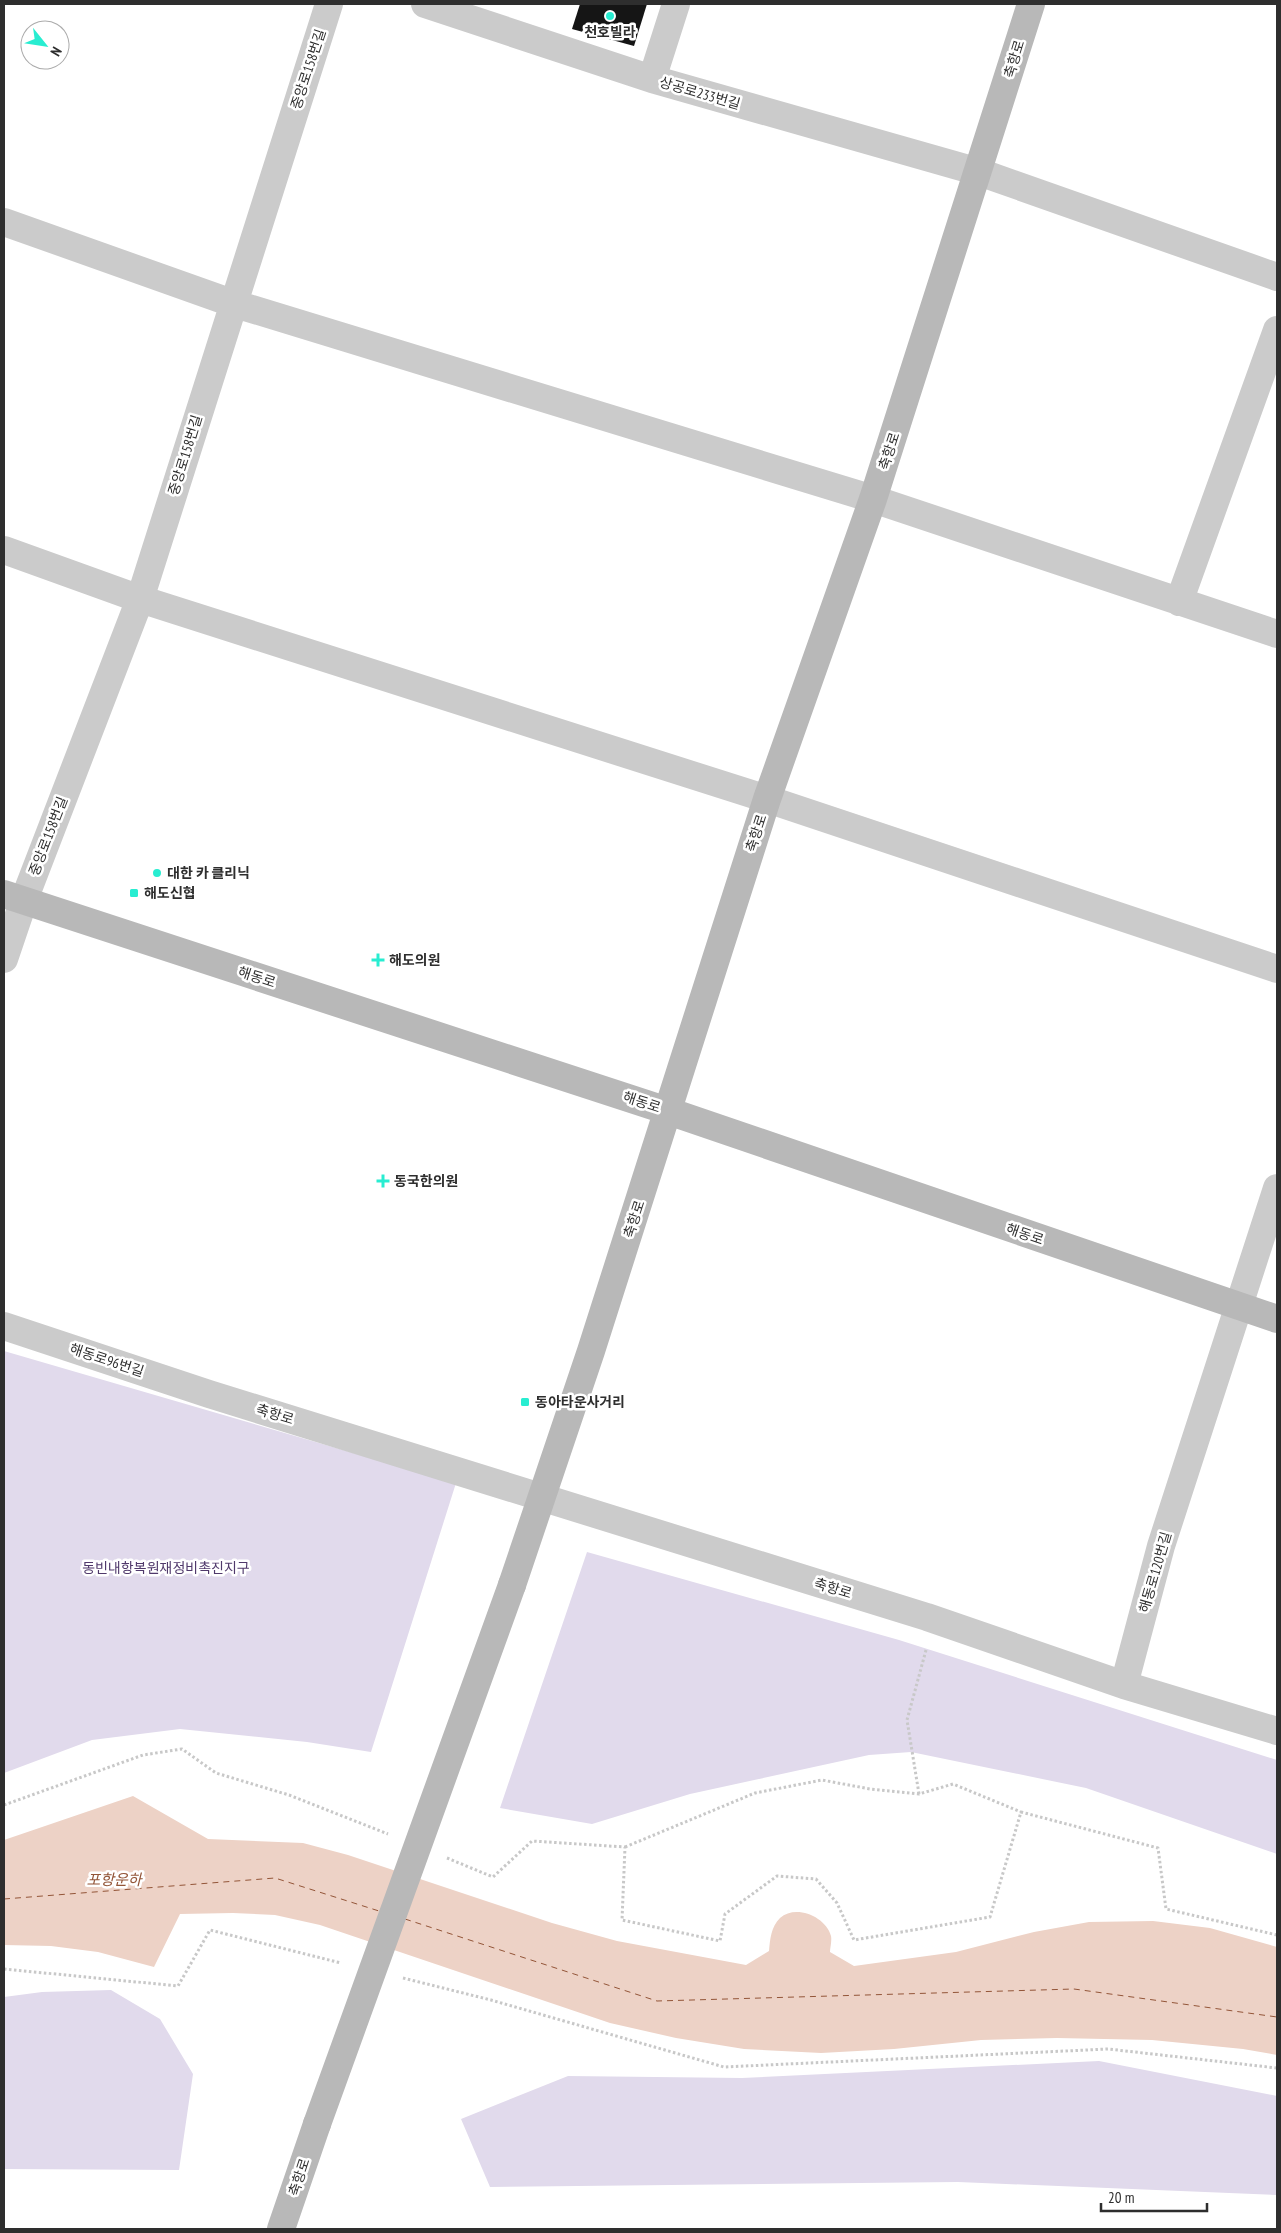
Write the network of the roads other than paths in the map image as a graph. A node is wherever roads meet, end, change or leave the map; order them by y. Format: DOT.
graph roads {
  1 [pos="329,4"];
  2 [pos="425,4"];
  3 [pos="676,4"];
  4 [pos="1031,4"];
  5 [pos="652,79"];
  6 [pos="978,172"];
  7 [pos="4,222"];
  8 [pos="1277,277"];
  9 [pos="232,303"];
  10 [pos="1277,330"];
  11 [pos="873,499"];
  12 [pos="4,550"];
  13 [pos="140,599"];
  14 [pos="1179,602"];
  15 [pos="1277,634"];
  16 [pos="767,799"];
  17 [pos="14,897"];
  18 [pos="4,959"];
  19 [pos="1277,969"];
  20 [pos="668,1111"];
  21 [pos="1277,1188"];
  22 [pos="1238,1307"];
  23 [pos="1277,1319"];
  24 [pos="4,1326"];
  25 [pos="209,1394"];
  26 [pos="541,1498"];
  27 [pos="1124,1685"];
  28 [pos="1277,1731"];
  29 [pos="281,2229"];
  1 -- 9 [label="street, 중앙로158번길"];
  2 -- 5 [label="street, 상공로233번길"];
  3 -- 5 [label="street"];
  4 -- 6 [label="main road, 축항로"];
  5 -- 6 [label="street, 상공로233번길"];
  6 -- 8 [label="street"];
  6 -- 11 [label="main road, 축항로"];
  7 -- 9 [label="street"];
  9 -- 11 [label="street"];
  9 -- 13 [label="street, 중앙로158번길"];
  10 -- 14 [label="street"];
  11 -- 14 [label="street"];
  11 -- 16 [label="main road, 축항로"];
  12 -- 13 [label="street"];
  13 -- 16 [label="street"];
  13 -- 17 [label="street, 중앙로158번길"];
  14 -- 15 [label="street"];
  16 -- 19 [label="street"];
  16 -- 20 [label="main road, 축항로"];
  17 -- 18 [label="street"];
  17 -- 20 [label="main road, 해동로"];
  20 -- 22 [label="main road, 해동로"];
  20 -- 26 [label="main road, 축항로"];
  21 -- 22 [label="street, 해동로120번길"];
  22 -- 23 [label="main road, 해동로"];
  22 -- 27 [label="street, 해동로120번길"];
  24 -- 25 [label="street, 해동로96번길"];
  25 -- 26 [label="street, 축항로"];
  26 -- 27 [label="street, 축항로"];
  26 -- 29 [label="main road, 축항로, bridge"];
  27 -- 28 [label="street"];
}
